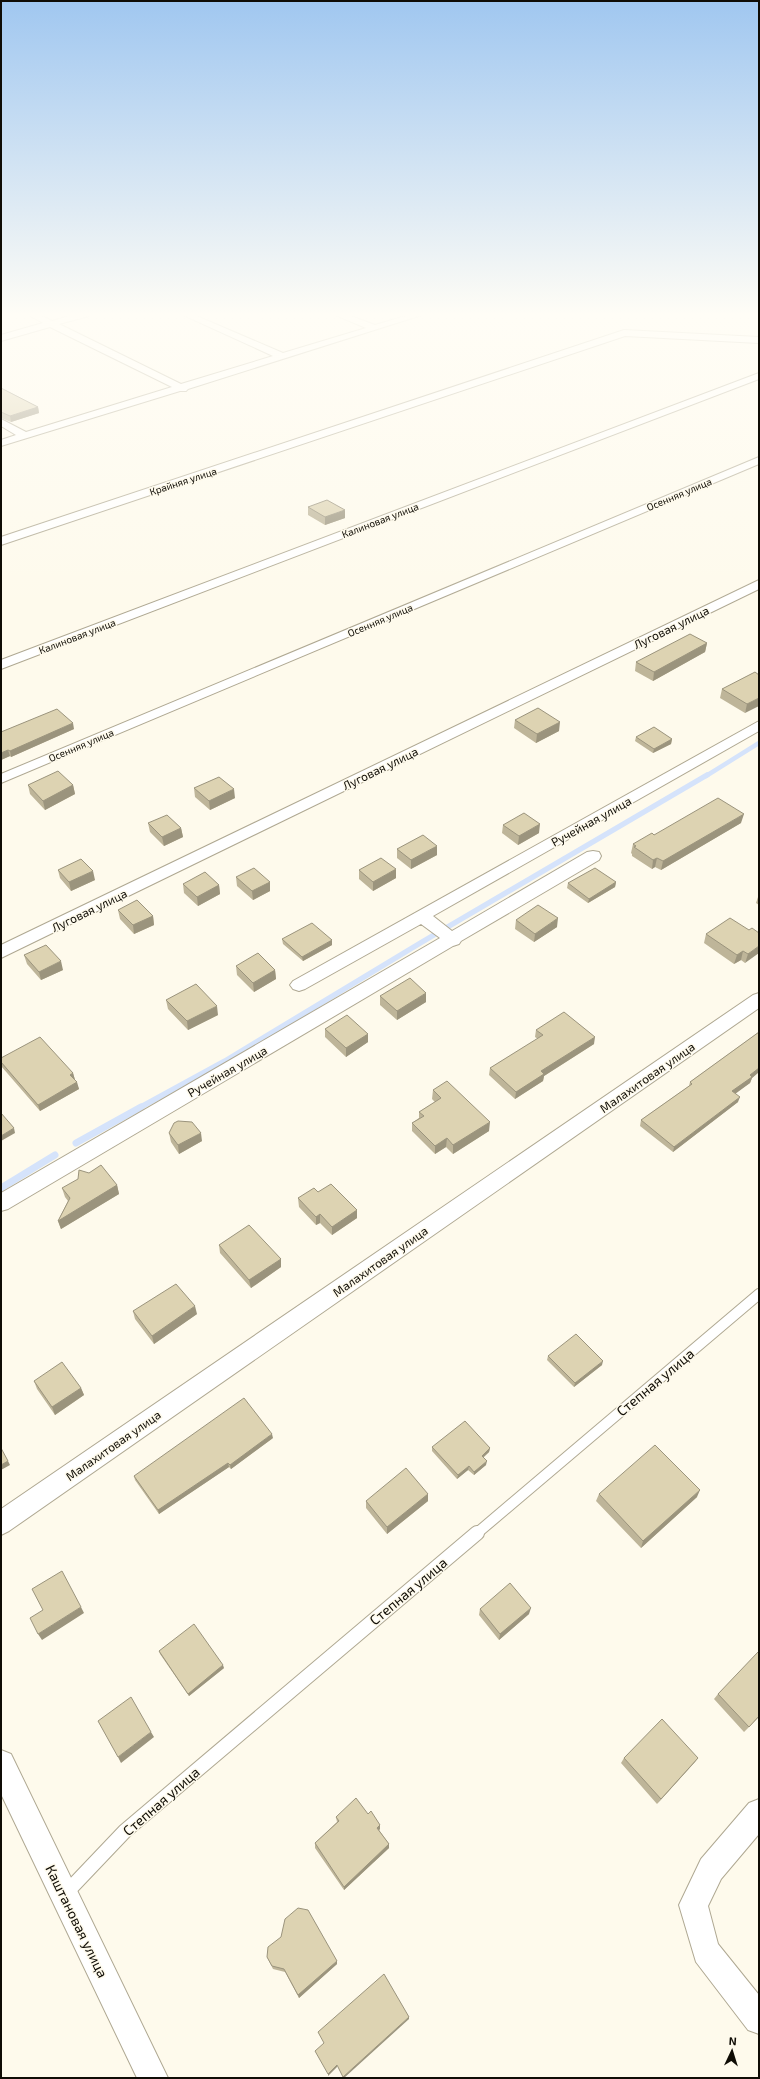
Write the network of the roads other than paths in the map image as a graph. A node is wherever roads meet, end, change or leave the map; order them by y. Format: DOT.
graph roads {
  1 [pos="109,411"];
  2 [pos="390,411"];
  3 [pos="667,411"];
  4 [pos="1,422"];
  5 [pos="26,436"];
  6 [pos="1,443"];
  7 [pos="759,460"];
  8 [pos="1,541"];
  9 [pos="759,584"];
  10 [pos="1,665"];
  11 [pos="759,725"];
  12 [pos="1,779"];
  13 [pos="593,856"];
  14 [pos="422,916"];
  15 [pos="452,940"];
  16 [pos="1,952"];
  17 [pos="299,985"];
  18 [pos="759,999"];
  19 [pos="1,1202"];
  20 [pos="759,1294"];
  21 [pos="1,1523"];
  22 [pos="1,1764"];
  23 [pos="759,1813"];
  24 [pos="64,1895"];
  25 [pos="759,2019"];
  26 [pos="153,2078"];
  1 -- 5 [label="street"];
  2 -- 8 [label="street, Крайняя улица"];
  3 -- 10 [label="street, Калиновая улица"];
  4 -- 5 [label="street"];
  5 -- 6 [label="street"];
  7 -- 12 [label="street, Осенняя улица"];
  9 -- 16 [label="street, Луговая улица"];
  11 -- 14 [label="street, Ручейная улица"];
  13 -- 15 [label="street, Ручейная улица"];
  14 -- 15 [label="street"];
  14 -- 17 [label="street, Ручейная улица"];
  15 -- 19 [label="street, Ручейная улица"];
  18 -- 21 [label="street, Малахитовая улица"];
  20 -- 24 [label="lane, Степная улица"];
  22 -- 24 [label="street, Каштановая улица"];
  23 -- 25 [label="street"];
  24 -- 26 [label="street, Каштановая улица"];
}
